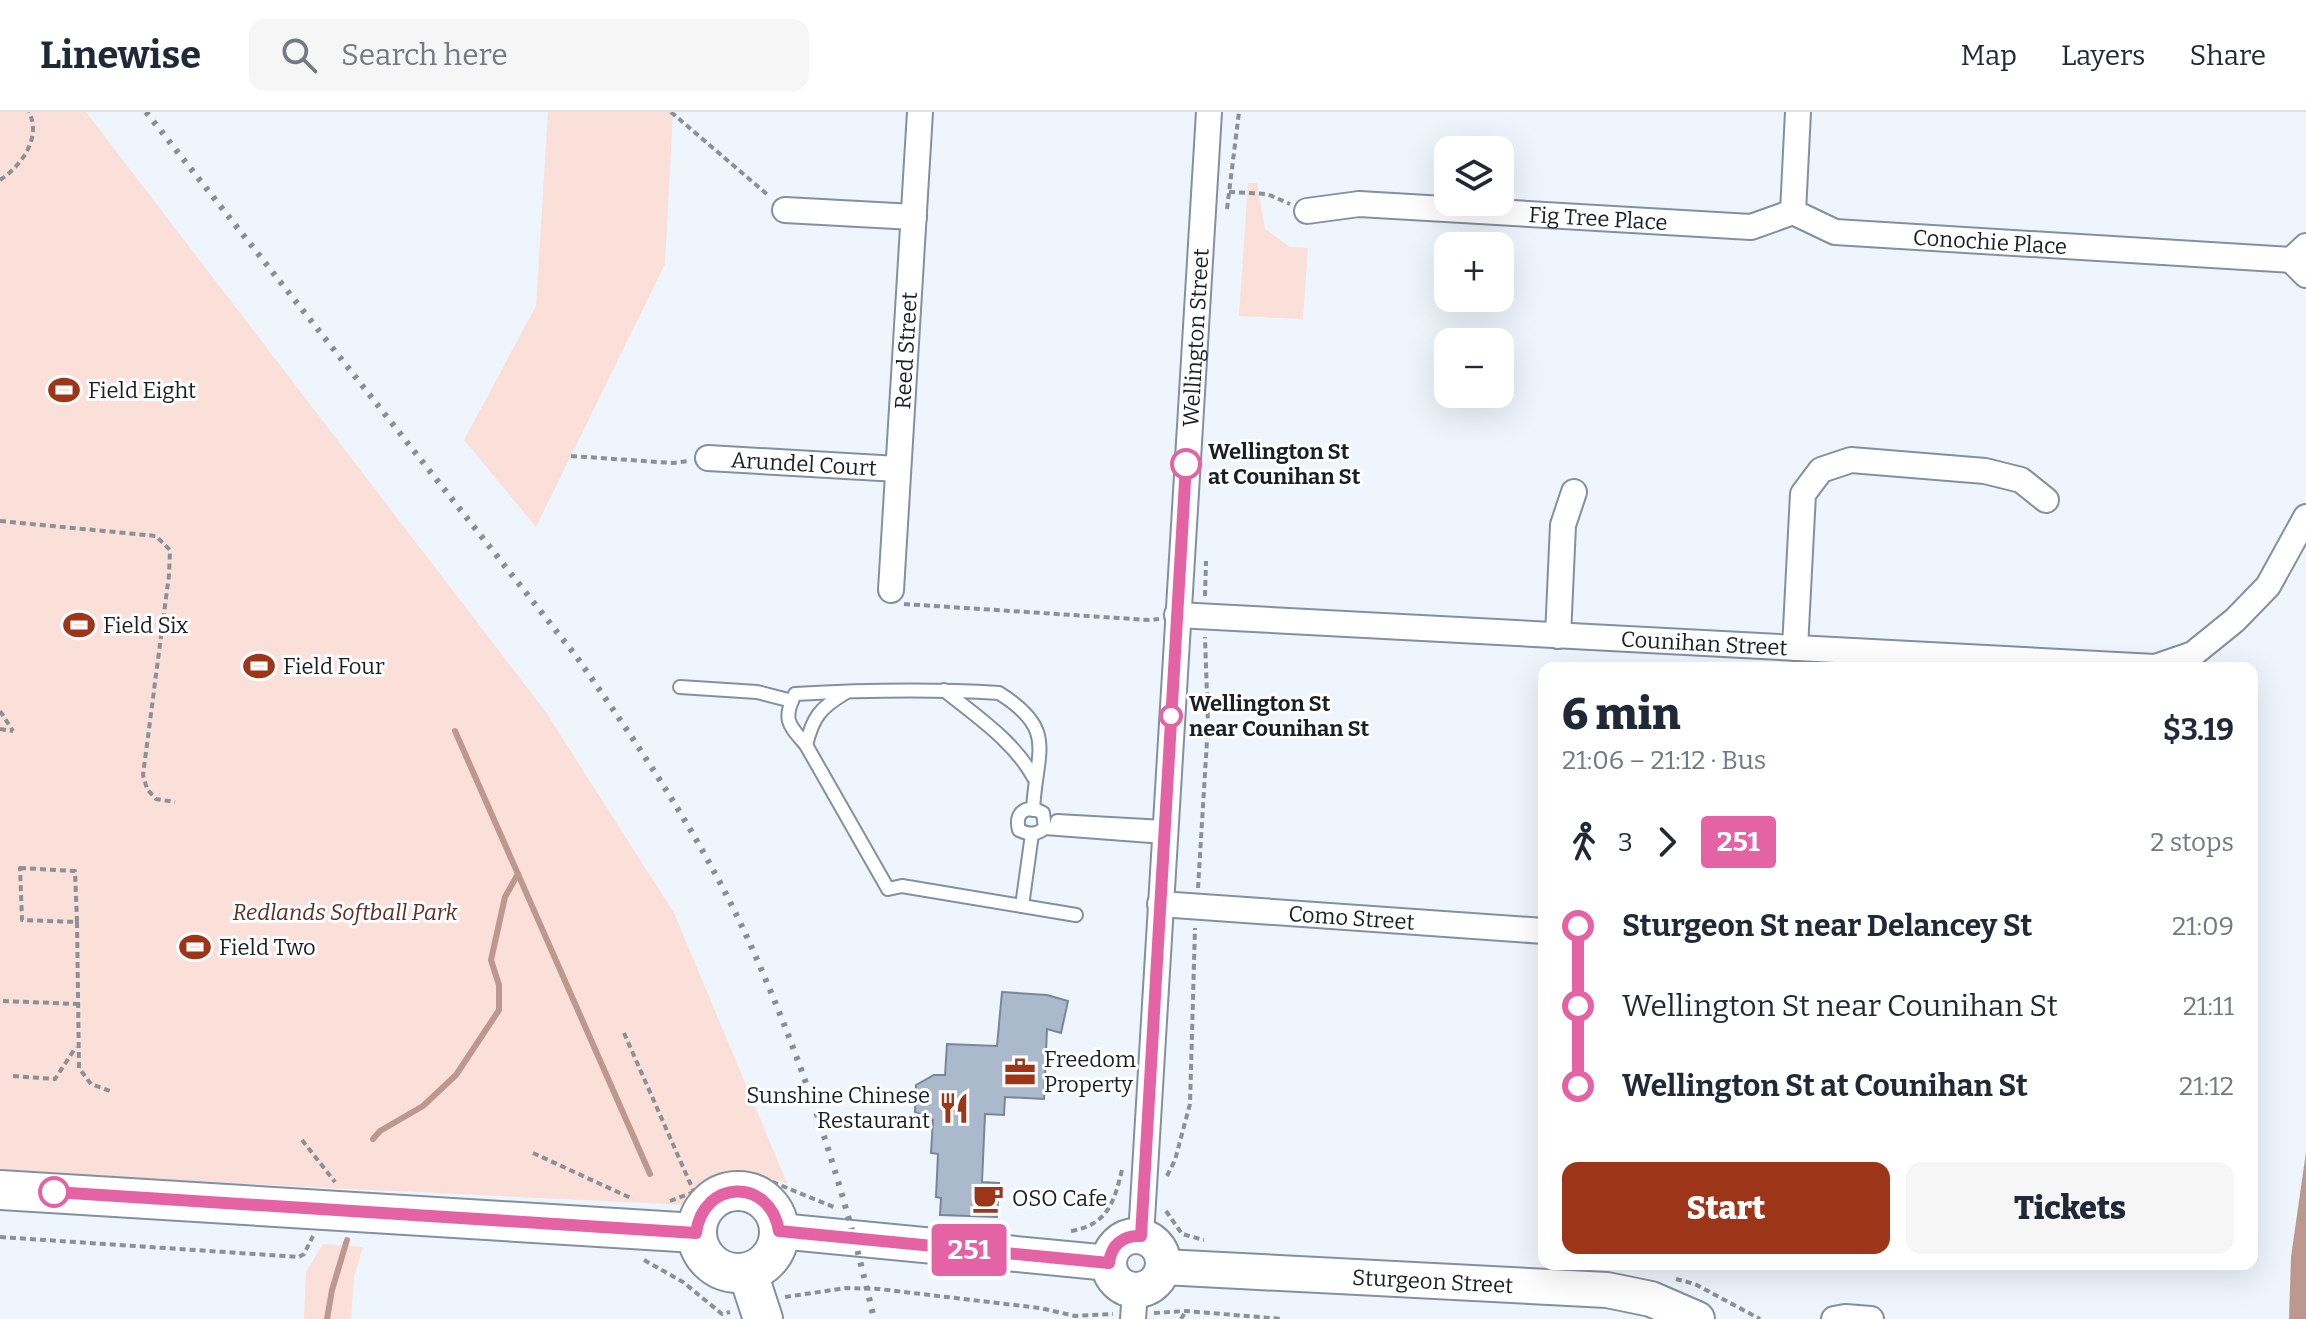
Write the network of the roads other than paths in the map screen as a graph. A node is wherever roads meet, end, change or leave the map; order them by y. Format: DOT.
graph roads {
  1 [pos="920,112"];
  2 [pos="1209,112"];
  3 [pos="1798,112"];
  4 [pos="785,210"];
  5 [pos="1307,211"];
  6 [pos="1793,212"];
  7 [pos="914,217"];
  8 [pos="2301,260"];
  9 [pos="708,458"];
  10 [pos="898,469"];
  11 [pos="1574,492"];
  12 [pos="2046,500"];
  13 [pos="2306,517"];
  14 [pos="891,590"];
  15 [pos="1177,615"];
  16 [pos="1558,636"];
  17 [pos="1795,648"];
  18 [pos="2060,662"];
  19 [pos="2170,662"];
  20 [pos="680,687"];
  21 [pos="849,690"];
  22 [pos="944,690"];
  23 [pos="792,701"];
  24 [pos="806,745"];
  25 [pos="1034,778"];
  26 [pos="1033,810"];
  27 [pos="1046,824"];
  28 [pos="1164,832"];
  29 [pos="1032,834"];
  30 [pos="1160,904"];
  31 [pos="1022,906"];
  32 [pos="1076,915"];
  33 [pos="1538,931"];
  34 [pos="0,1190"];
  35 [pos="779,1231"];
  36 [pos="696,1233"];
  37 [pos="1141,1236"];
  38 [pos="1109,1263"];
  39 [pos="1163,1267"];
  40 [pos="757,1299"];
  41 [pos="1134,1307"];
  42 [pos="1697,1319"];
  43 [pos="1834,1319"];
  44 [pos="1871,1319"];
  1 -- 7 [label="street, Reed Street"];
  2 -- 15 [label="street, Wellington Street"];
  3 -- 6 [label="street"];
  4 -- 7 [label="street"];
  5 -- 6 [label="street, Fig Tree Place"];
  6 -- 8 [label="street, Conochie Place"];
  7 -- 10 [label="street, Reed Street"];
  9 -- 10 [label="street, Arundel Court"];
  10 -- 14 [label="street, Reed Street"];
  11 -- 16 [label="street"];
  12 -- 17 [label="street"];
  13 -- 19 [label="street, Counihan Street"];
  15 -- 16 [label="street, Counihan Street"];
  15 -- 28 [label="street, Wellington Street"];
  16 -- 17 [label="street, Counihan Street"];
  17 -- 18 [label="street, Counihan Street"];
  20 -- 23 [label="lane"];
  21 -- 22 [label="lane"];
  21 -- 23 [label="lane"];
  21 -- 24 [label="lane"];
  22 -- 25 [label="lane"];
  22 -- 25 [label="lane"];
  23 -- 24 [label="lane"];
  24 -- 31 [label="lane"];
  25 -- 26 [label="lane"];
  26 -- 27 [label="lane"];
  26 -- 29 [label="lane"];
  27 -- 28 [label="lane"];
  27 -- 29 [label="lane"];
  28 -- 30 [label="street, Wellington Street"];
  29 -- 31 [label="lane"];
  30 -- 33 [label="street, Como Street"];
  30 -- 37 [label="street, Wellington Street"];
  31 -- 32 [label="lane"];
  34 -- 36 [label="main road"];
  35 -- 36 [label="main road"];
  35 -- 38 [label="street"];
  35 -- 40 [label="main road"];
  36 -- 40 [label="main road"];
  37 -- 38 [label="street"];
  37 -- 39 [label="street"];
  38 -- 41 [label="street"];
  39 -- 41 [label="street"];
  39 -- 42 [label="street, Sturgeon Street"];
  43 -- 44 [label="street"];
}
